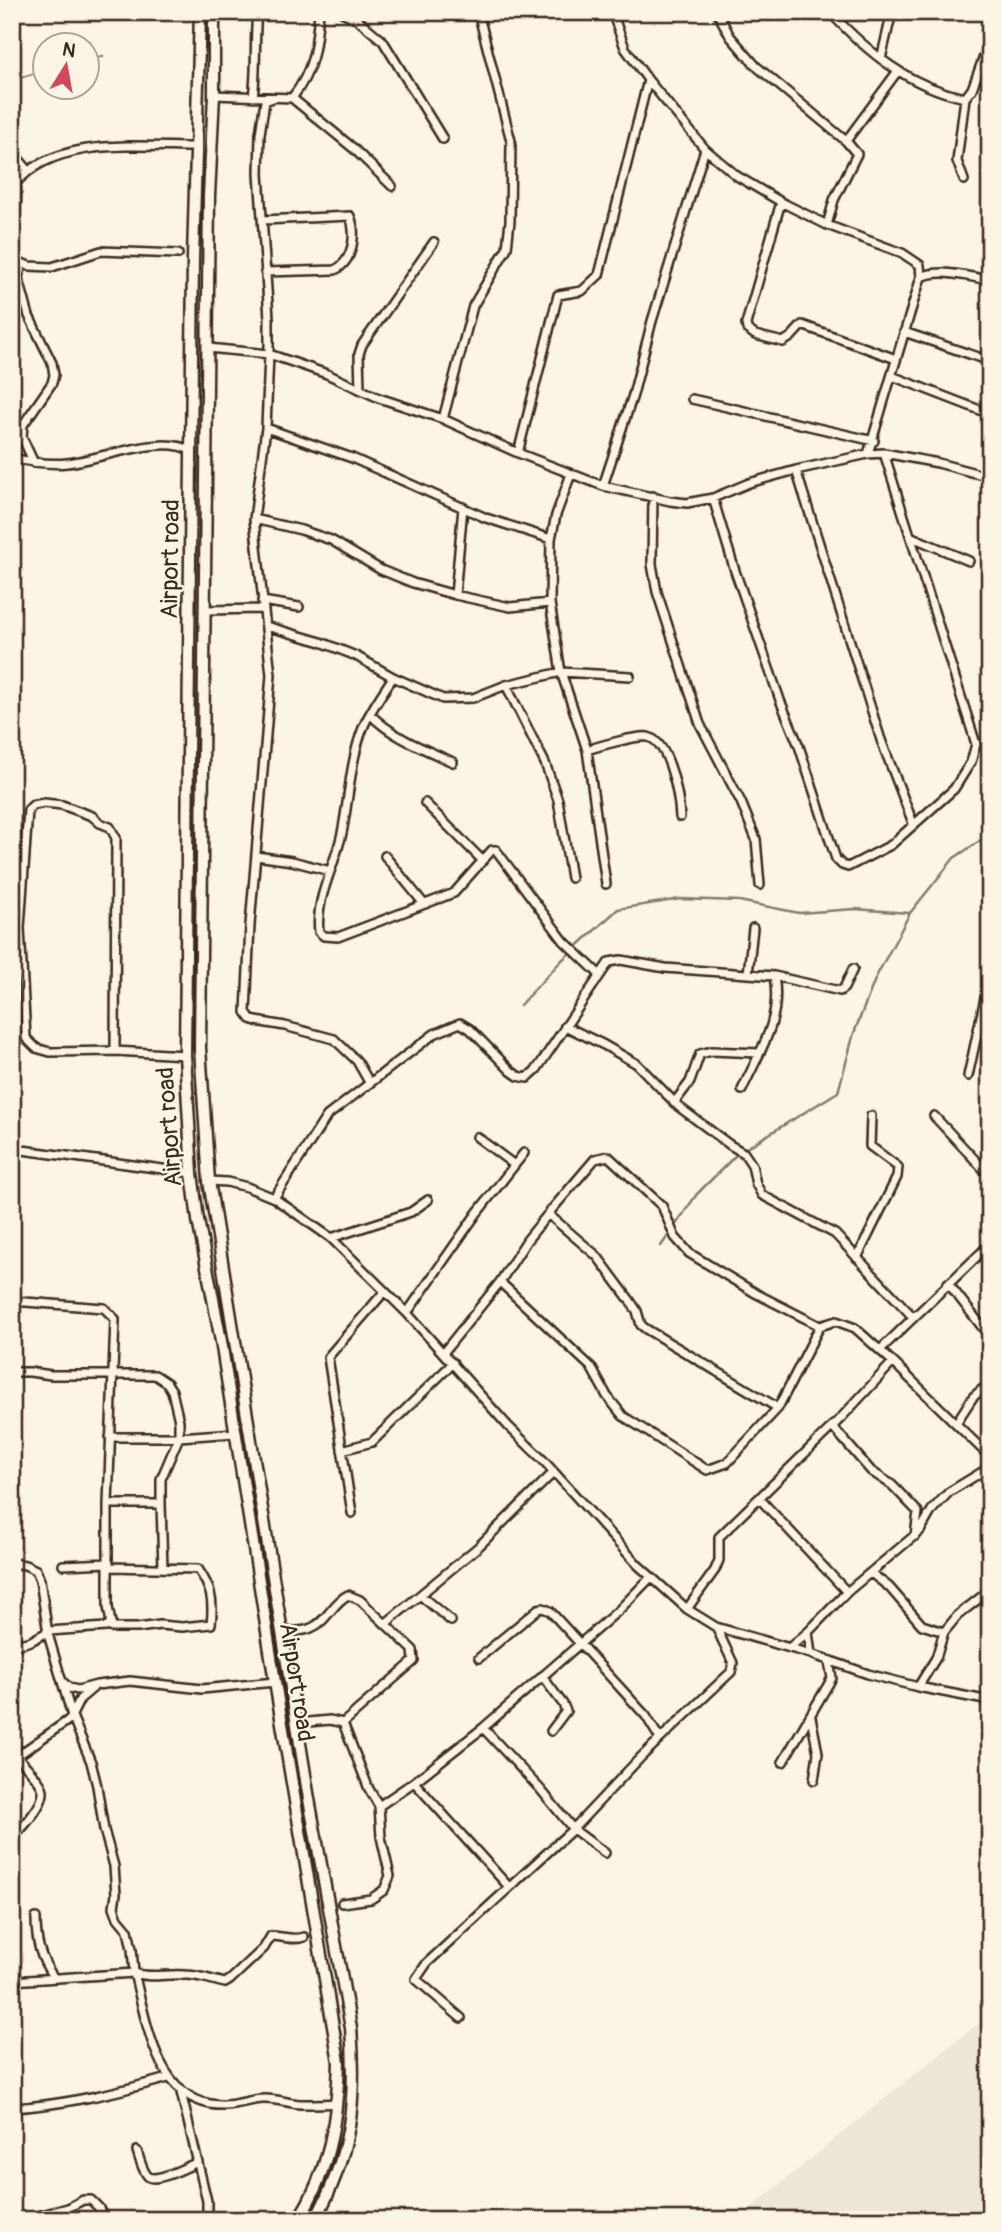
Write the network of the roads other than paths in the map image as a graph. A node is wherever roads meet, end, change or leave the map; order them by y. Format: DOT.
graph roads {
  1 [pos="200,12"];
  2 [pos="214,12"];
  3 [pos="257,12"];
  4 [pos="319,12"];
  5 [pos="342,12"];
  6 [pos="478,12"];
  7 [pos="612,12"];
  8 [pos="717,12"];
  9 [pos="830,12"];
  10 [pos="892,12"];
  11 [pos="990,40"];
  12 [pos="881,59"];
  13 [pos="897,72"];
  14 [pos="648,80"];
  15 [pos="214,95"];
  16 [pos="253,97"];
  17 [pos="273,98"];
  18 [pos="292,98"];
  19 [pos="965,98"];
  20 [pos="443,139"];
  21 [pos="846,141"];
  22 [pos="12,146"];
  23 [pos="196,146"];
  24 [pos="705,149"];
  25 [pos="28,170"];
  26 [pos="964,180"];
  27 [pos="14,185"];
  28 [pos="392,186"];
  29 [pos="781,202"];
  30 [pos="263,220"];
  31 [pos="194,225"];
  32 [pos="209,225"];
  33 [pos="827,225"];
  34 [pos="435,242"];
  35 [pos="178,254"];
  36 [pos="16,260"];
  37 [pos="265,272"];
  38 [pos="921,277"];
  39 [pos="990,280"];
  40 [pos="904,332"];
  41 [pos="208,348"];
  42 [pos="269,354"];
  43 [pos="896,359"];
  44 [pos="990,361"];
  45 [pos="892,376"];
  46 [pos="360,389"];
  47 [pos="692,399"];
  48 [pos="990,414"];
  49 [pos="443,419"];
  50 [pos="267,428"];
  51 [pos="874,441"];
  52 [pos="191,451"];
  53 [pos="518,453"];
  54 [pos="884,453"];
  55 [pos="868,454"];
  56 [pos="12,458"];
  57 [pos="34,463"];
  58 [pos="796,470"];
  59 [pos="571,474"];
  60 [pos="990,477"];
  61 [pos="603,486"];
  62 [pos="653,496"];
  63 [pos="713,498"];
  64 [pos="463,507"];
  65 [pos="254,519"];
  66 [pos="912,537"];
  67 [pos="551,539"];
  68 [pos="970,561"];
  69 [pos="455,595"];
  70 [pos="550,603"];
  71 [pos="263,605"];
  72 [pos="299,607"];
  73 [pos="206,610"];
  74 [pos="267,626"];
  75 [pos="561,672"];
  76 [pos="629,676"];
  77 [pos="393,677"];
  78 [pos="506,685"];
  79 [pos="370,714"];
  80 [pos="587,750"];
  81 [pos="453,762"];
  82 [pos="202,798"];
  83 [pos="188,799"];
  84 [pos="425,803"];
  85 [pos="680,817"];
  86 [pos="913,823"];
  87 [pos="256,856"];
  88 [pos="385,856"];
  89 [pos="482,860"];
  90 [pos="330,871"];
  91 [pos="571,878"];
  92 [pos="606,884"];
  93 [pos="760,885"];
  94 [pos="424,904"];
  95 [pos="753,928"];
  96 [pos="853,969"];
  97 [pos="748,974"];
  98 [pos="600,975"];
  99 [pos="990,975"];
  100 [pos="774,976"];
  101 [pos="989,985"];
  102 [pos="565,1026"];
  103 [pos="115,1051"];
  104 [pos="759,1053"];
  105 [pos="185,1055"];
  106 [pos="968,1076"];
  107 [pos="369,1082"];
  108 [pos="742,1090"];
  109 [pos="674,1103"];
  110 [pos="871,1116"];
  111 [pos="934,1116"];
  112 [pos="478,1137"];
  113 [pos="15,1150"];
  114 [pos="524,1153"];
  115 [pos="513,1164"];
  116 [pos="192,1173"];
  117 [pos="990,1176"];
  118 [pos="209,1181"];
  119 [pos="274,1198"];
  120 [pos="428,1200"];
  121 [pos="548,1214"];
  122 [pos="331,1238"];
  123 [pos="990,1244"];
  124 [pos="857,1258"];
  125 [pos="500,1282"];
  126 [pos="948,1283"];
  127 [pos="385,1291"];
  128 [pos="12,1301"];
  129 [pos="407,1313"];
  130 [pos="912,1317"];
  131 [pos="820,1326"];
  132 [pos="990,1337"];
  133 [pos="235,1339"];
  134 [pos="221,1341"];
  135 [pos="880,1350"];
  136 [pos="443,1353"];
  137 [pos="893,1362"];
  138 [pos="453,1363"];
  139 [pos="12,1372"];
  140 [pos="112,1375"];
  141 [pos="990,1383"];
  142 [pos="778,1408"];
  143 [pos="956,1423"];
  144 [pos="832,1426"];
  145 [pos="235,1433"];
  146 [pos="110,1437"];
  147 [pos="179,1437"];
  148 [pos="342,1450"];
  149 [pos="990,1457"];
  150 [pos="990,1467"];
  151 [pos="554,1473"];
  152 [pos="759,1498"];
  153 [pos="108,1504"];
  154 [pos="161,1504"];
  155 [pos="352,1513"];
  156 [pos="915,1536"];
  157 [pos="12,1563"];
  158 [pos="63,1565"];
  159 [pos="109,1565"];
  160 [pos="163,1568"];
  161 [pos="871,1573"];
  162 [pos="651,1577"];
  163 [pos="990,1590"];
  164 [pos="847,1592"];
  165 [pos="420,1595"];
  166 [pos="687,1609"];
  167 [pos="110,1620"];
  168 [pos="451,1622"];
  169 [pos="385,1624"];
  170 [pos="716,1627"];
  171 [pos="49,1632"];
  172 [pos="284,1632"];
  173 [pos="808,1632"];
  174 [pos="944,1632"];
  175 [pos="580,1645"];
  176 [pos="12,1646"];
  177 [pos="789,1648"];
  178 [pos="811,1654"];
  179 [pos="480,1658"];
  180 [pos="829,1662"];
  181 [pos="542,1676"];
  182 [pos="62,1681"];
  183 [pos="275,1682"];
  184 [pos="97,1685"];
  185 [pos="918,1687"];
  186 [pos="990,1701"];
  187 [pos="72,1716"];
  188 [pos="811,1717"];
  189 [pos="298,1723"];
  190 [pos="342,1723"];
  191 [pos="483,1728"];
  192 [pos="551,1731"];
  193 [pos="660,1739"];
  194 [pos="15,1754"];
  195 [pos="783,1762"];
  196 [pos="305,1772"];
  197 [pos="290,1774"];
  198 [pos="814,1780"];
  199 [pos="414,1782"];
  200 [pos="379,1806"];
  201 [pos="573,1829"];
  202 [pos="12,1839"];
  203 [pos="605,1853"];
  204 [pos="509,1887"];
  205 [pos="342,1903"];
  206 [pos="36,1918"];
  207 [pos="304,1937"];
  208 [pos="134,1973"];
  209 [pos="54,1978"];
  210 [pos="12,1981"];
  211 [pos="461,2018"];
  212 [pos="168,2078"];
  213 [pos="179,2087"];
  214 [pos="337,2103"];
  215 [pos="12,2108"];
  216 [pos="137,2151"];
  217 [pos="198,2162"];
  218 [pos="23,2220"];
  219 [pos="104,2220"];
  220 [pos="203,2220"];
  221 [pos="298,2220"];
  222 [pos="315,2220"];
  1 -- 23 [label="main road, Airport road"];
  2 -- 15 [label="main road, Airport road"];
  3 -- 16 [label="street"];
  4 -- 18 [label="street"];
  5 -- 20 [label="street"];
  6 -- 49 [label="street"];
  7 -- 14 [label="street"];
  8 -- 21 [label="street"];
  9 -- 12 [label="street"];
  10 -- 12 [label="street"];
  11 -- 19 [label="street"];
  12 -- 13 [label="street"];
  13 -- 19 [label="street"];
  13 -- 21 [label="street"];
  14 -- 24 [label="street"];
  14 -- 53 [label="street"];
  15 -- 16 [label="street"];
  15 -- 32 [label="main road, Airport road"];
  16 -- 17 [label="street"];
  17 -- 18 [label="street"];
  17 -- 30 [label="street"];
  18 -- 28 [label="street"];
  19 -- 26 [label="street"];
  21 -- 33 [label="street"];
  22 -- 25 [label="street"];
  23 -- 25 [label="street"];
  23 -- 31 [label="main road, Airport road"];
  24 -- 29 [label="street"];
  24 -- 61 [label="street"];
  25 -- 27 [label="street"];
  27 -- 36 [label="street"];
  29 -- 33 [label="street"];
  29 -- 43 [label="street"];
  30 -- 37 [label="street"];
  30 -- 37 [label="street"];
  31 -- 32 [label="main road"];
  31 -- 52 [label="main road, Airport road"];
  32 -- 41 [label="main road, Airport road"];
  33 -- 38 [label="street"];
  34 -- 46 [label="street"];
  35 -- 36 [label="street"];
  36 -- 57 [label="street"];
  37 -- 42 [label="street"];
  38 -- 39 [label="street"];
  38 -- 40 [label="street"];
  40 -- 43 [label="street"];
  40 -- 44 [label="street"];
  41 -- 42 [label="street"];
  41 -- 73 [label="main road, Airport road"];
  42 -- 46 [label="street"];
  42 -- 50 [label="street"];
  43 -- 45 [label="street"];
  45 -- 48 [label="street"];
  45 -- 51 [label="street"];
  46 -- 49 [label="street"];
  47 -- 51 [label="street"];
  49 -- 53 [label="street"];
  50 -- 64 [label="street"];
  50 -- 65 [label="street"];
  51 -- 55 [label="street"];
  52 -- 57 [label="street"];
  52 -- 83 [label="main road, Airport road"];
  53 -- 59 [label="street"];
  54 -- 55 [label="street"];
  54 -- 60 [label="street"];
  54 -- 66 [label="street"];
  55 -- 58 [label="street"];
  56 -- 57 [label="street"];
  58 -- 63 [label="street"];
  58 -- 86 [label="street"];
  59 -- 61 [label="street"];
  59 -- 67 [label="street"];
  61 -- 62 [label="street"];
  62 -- 63 [label="street"];
  62 -- 93 [label="street"];
  63 -- 86 [label="street"];
  64 -- 67 [label="street"];
  64 -- 69 [label="street"];
  65 -- 69 [label="street"];
  65 -- 71 [label="street"];
  66 -- 68 [label="street"];
  66 -- 86 [label="street"];
  67 -- 70 [label="street"];
  69 -- 70 [label="street"];
  70 -- 75 [label="street"];
  71 -- 72 [label="street"];
  71 -- 73 [label="street"];
  71 -- 74 [label="street"];
  73 -- 82 [label="main road, Airport road"];
  74 -- 77 [label="street"];
  74 -- 87 [label="street"];
  75 -- 76 [label="street"];
  75 -- 78 [label="street"];
  75 -- 80 [label="street"];
  77 -- 78 [label="street"];
  77 -- 79 [label="street"];
  78 -- 91 [label="street"];
  79 -- 81 [label="street"];
  79 -- 90 [label="street"];
  80 -- 85 [label="street"];
  80 -- 92 [label="street"];
  82 -- 83 [label="main road"];
  82 -- 118 [label="main road, Airport road"];
  83 -- 105 [label="main road, Airport road"];
  84 -- 89 [label="street"];
  87 -- 90 [label="street"];
  87 -- 107 [label="street"];
  88 -- 94 [label="street"];
  89 -- 94 [label="street"];
  89 -- 98 [label="street"];
  90 -- 94 [label="street"];
  95 -- 97 [label="street"];
  96 -- 100 [label="street"];
  97 -- 98 [label="street"];
  97 -- 100 [label="street"];
  98 -- 102 [label="street"];
  99 -- 101 [label="street"];
  100 -- 104 [label="street"];
  101 -- 106 [label="street"];
  102 -- 107 [label="street"];
  102 -- 109 [label="street"];
  103 -- 103 [label="street"];
  103 -- 105 [label="street"];
  104 -- 108 [label="street"];
  104 -- 109 [label="street"];
  105 -- 116 [label="main road, Airport road"];
  107 -- 119 [label="street"];
  109 -- 124 [label="street"];
  110 -- 124 [label="street"];
  111 -- 117 [label="street"];
  112 -- 115 [label="street"];
  113 -- 116 [label="street"];
  114 -- 115 [label="street"];
  115 -- 129 [label="street"];
  116 -- 134 [label="main road, Airport road"];
  118 -- 119 [label="street"];
  118 -- 133 [label="main road, Airport road"];
  119 -- 122 [label="street"];
  120 -- 122 [label="street"];
  121 -- 125 [label="street"];
  121 -- 131 [label="street"];
  121 -- 142 [label="street"];
  122 -- 127 [label="street"];
  123 -- 126 [label="street"];
  124 -- 130 [label="street"];
  125 -- 136 [label="street"];
  125 -- 142 [label="street"];
  126 -- 130 [label="street"];
  126 -- 132 [label="street"];
  127 -- 129 [label="street"];
  127 -- 148 [label="street"];
  128 -- 140 [label="street"];
  129 -- 136 [label="street"];
  130 -- 135 [label="street"];
  131 -- 135 [label="street"];
  131 -- 142 [label="street"];
  133 -- 134 [label="main road"];
  133 -- 172 [label="main road, Airport road"];
  134 -- 145 [label="main road, Airport road"];
  135 -- 137 [label="street"];
  136 -- 138 [label="street"];
  137 -- 143 [label="street"];
  137 -- 144 [label="street"];
  138 -- 148 [label="street"];
  138 -- 151 [label="street"];
  139 -- 140 [label="street"];
  140 -- 146 [label="street"];
  140 -- 147 [label="street"];
  141 -- 143 [label="street"];
  143 -- 149 [label="street"];
  144 -- 152 [label="street"];
  144 -- 156 [label="street"];
  145 -- 147 [label="street"];
  145 -- 183 [label="main road, Airport road"];
  146 -- 147 [label="street"];
  146 -- 153 [label="street"];
  147 -- 154 [label="street"];
  148 -- 155 [label="street"];
  150 -- 156 [label="street"];
  151 -- 162 [label="street"];
  151 -- 165 [label="street"];
  152 -- 164 [label="street"];
  152 -- 166 [label="street"];
  153 -- 154 [label="street"];
  153 -- 159 [label="street"];
  154 -- 160 [label="street"];
  156 -- 161 [label="street"];
  157 -- 171 [label="street"];
  158 -- 159 [label="street"];
  159 -- 160 [label="street"];
  159 -- 167 [label="street"];
  160 -- 167 [label="street"];
  161 -- 164 [label="street"];
  161 -- 174 [label="street"];
  162 -- 166 [label="street"];
  162 -- 175 [label="street"];
  163 -- 174 [label="street"];
  164 -- 173 [label="street"];
  165 -- 168 [label="street"];
  165 -- 169 [label="street"];
  166 -- 170 [label="street"];
  167 -- 171 [label="street"];
  169 -- 172 [label="street"];
  169 -- 190 [label="street"];
  170 -- 177 [label="street"];
  170 -- 193 [label="street"];
  171 -- 176 [label="street"];
  171 -- 182 [label="street"];
  172 -- 189 [label="main road, Airport road"];
  173 -- 177 [label="street"];
  173 -- 178 [label="street"];
  174 -- 185 [label="street"];
  175 -- 179 [label="street"];
  175 -- 181 [label="street"];
  175 -- 193 [label="street"];
  177 -- 178 [label="street"];
  178 -- 180 [label="street"];
  180 -- 185 [label="street"];
  180 -- 188 [label="street"];
  181 -- 191 [label="street"];
  181 -- 192 [label="street"];
  182 -- 184 [label="street"];
  182 -- 187 [label="street"];
  183 -- 184 [label="street"];
  183 -- 197 [label="main road, Airport road"];
  184 -- 187 [label="street"];
  185 -- 186 [label="street"];
  187 -- 194 [label="street"];
  187 -- 208 [label="street"];
  188 -- 195 [label="street"];
  188 -- 198 [label="street"];
  189 -- 190 [label="street"];
  189 -- 196 [label="main road, Airport road"];
  190 -- 200 [label="street"];
  191 -- 199 [label="street"];
  191 -- 201 [label="street"];
  193 -- 201 [label="street"];
  194 -- 202 [label="street"];
  196 -- 197 [label="main road"];
  196 -- 222 [label="main road, Airport road"];
  197 -- 214 [label="main road, Airport road"];
  199 -- 200 [label="street"];
  199 -- 204 [label="street"];
  200 -- 205 [label="street"];
  201 -- 203 [label="street"];
  201 -- 204 [label="street"];
  204 -- 211 [label="street"];
  206 -- 209 [label="street"];
  207 -- 208 [label="street"];
  208 -- 209 [label="street"];
  208 -- 212 [label="street"];
  209 -- 210 [label="street"];
  212 -- 213 [label="street"];
  212 -- 215 [label="street"];
  213 -- 214 [label="street"];
  213 -- 217 [label="street"];
  214 -- 221 [label="main road, Airport road"];
  216 -- 217 [label="street"];
  217 -- 220 [label="street"];
  218 -- 219 [label="street"];
}
